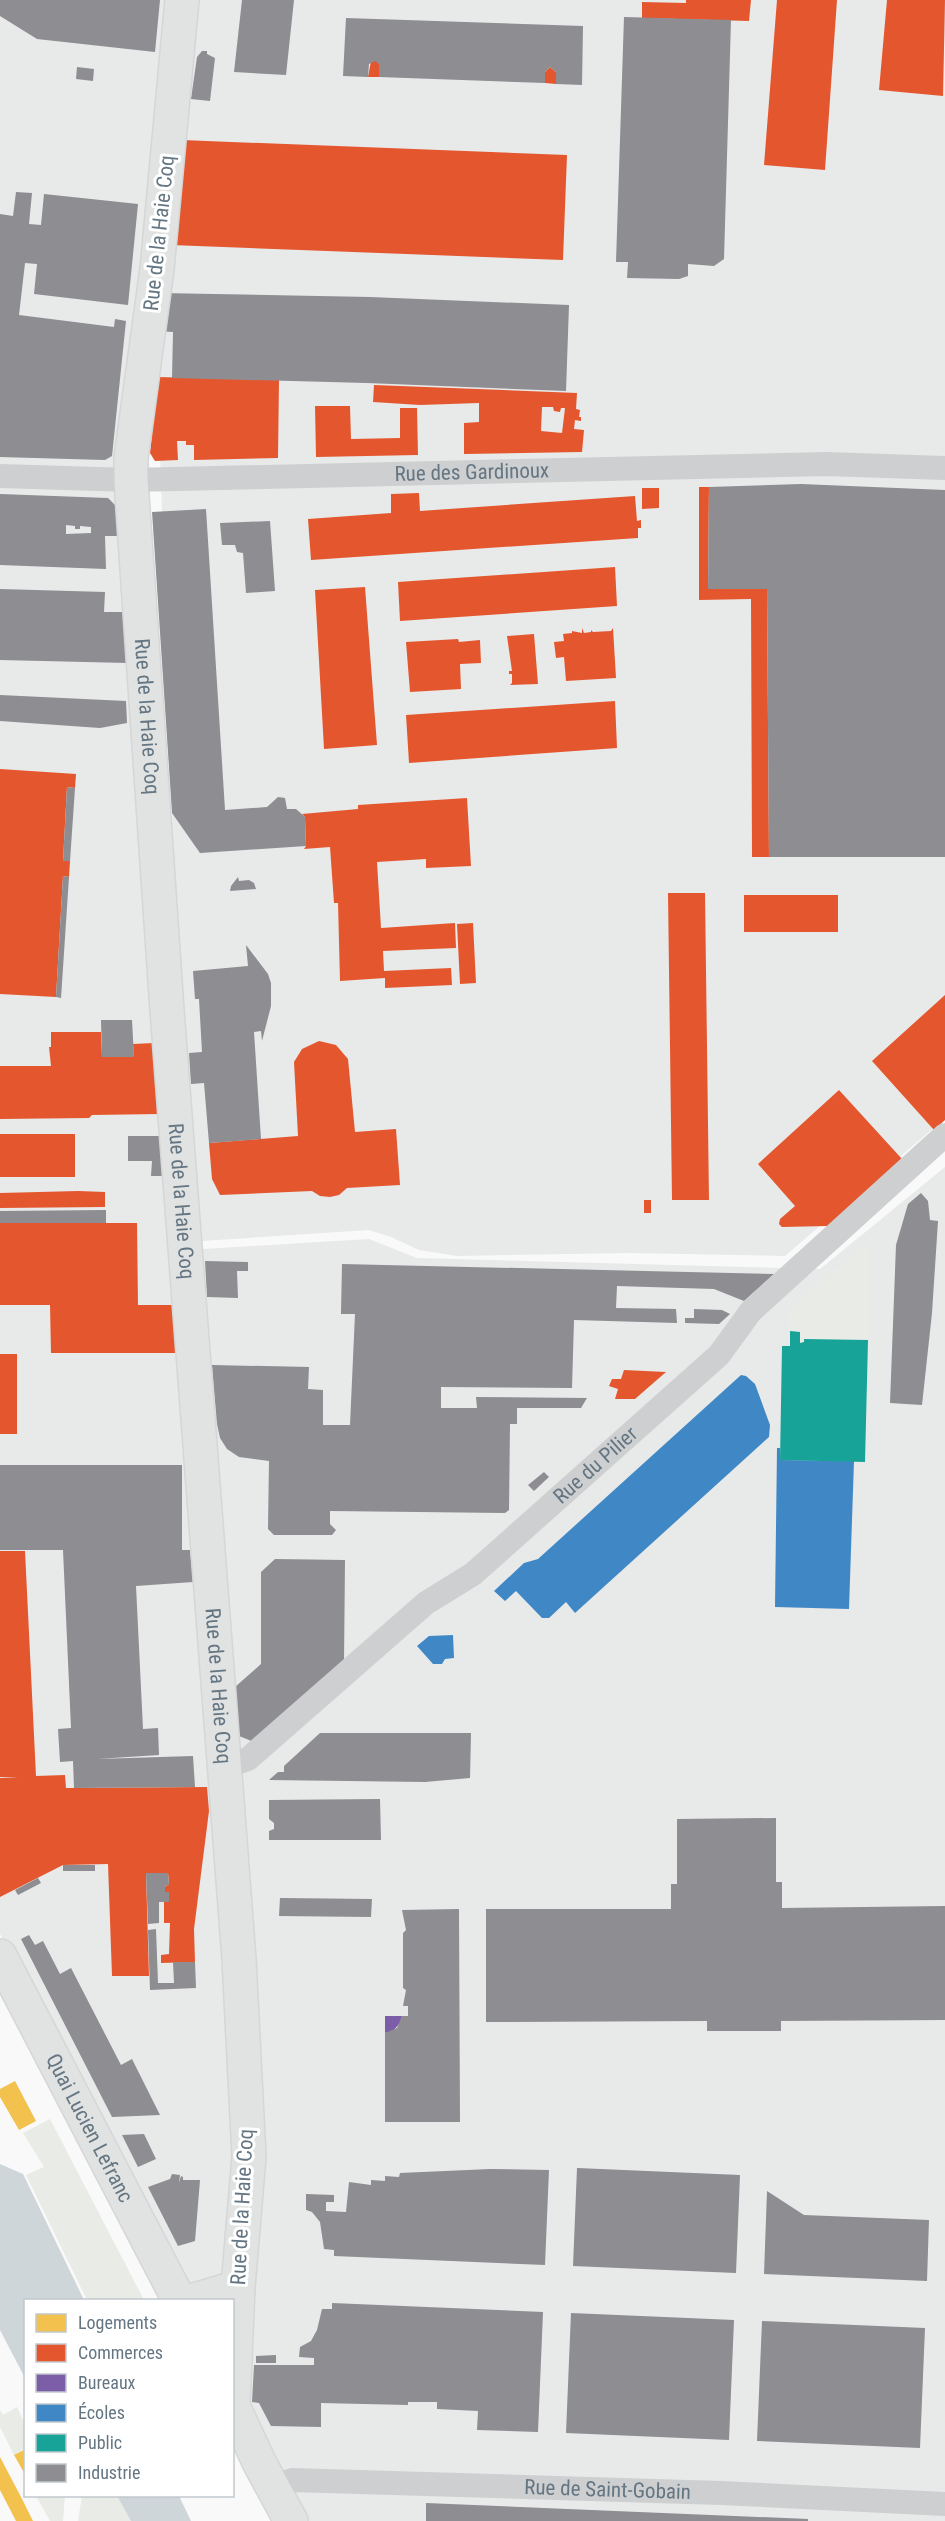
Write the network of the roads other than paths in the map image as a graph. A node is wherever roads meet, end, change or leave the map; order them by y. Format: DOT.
graph roads {
  1 [pos="182,0"];
  2 [pos="945,468"];
  3 [pos="0,476"];
  4 [pos="131,480"];
  5 [pos="945,1135"];
  6 [pos="225,1767"];
  7 [pos="0,1956"];
  8 [pos="238,2287"];
  9 [pos="178,2299"];
  10 [pos="200,2299"];
  11 [pos="234,2381"];
  12 [pos="234,2407"];
  13 [pos="273,2487"];
  14 [pos="945,2504"];
  15 [pos="291,2521"];
  1 -- 4 [label="main road, Rue de la Haie Coq"];
  2 -- 4 [label="street, Rue des Gardinoux"];
  3 -- 4 [label="street, Rue des Gardinoux"];
  4 -- 6 [label="main road, Rue de la Haie Coq"];
  5 -- 6 [label="street, Rue du Pilier"];
  6 -- 8 [label="main road, Rue de la Haie Coq"];
  7 -- 9 [label="main road, Quai Lucien Lefranc"];
  8 -- 10 [label="main road"];
  8 -- 11 [label="main road, Rue de la Haie Coq"];
  12 -- 13 [label="main road"];
  13 -- 14 [label="street, Rue de Saint-Gobain"];
  13 -- 15 [label="main road"];
}
